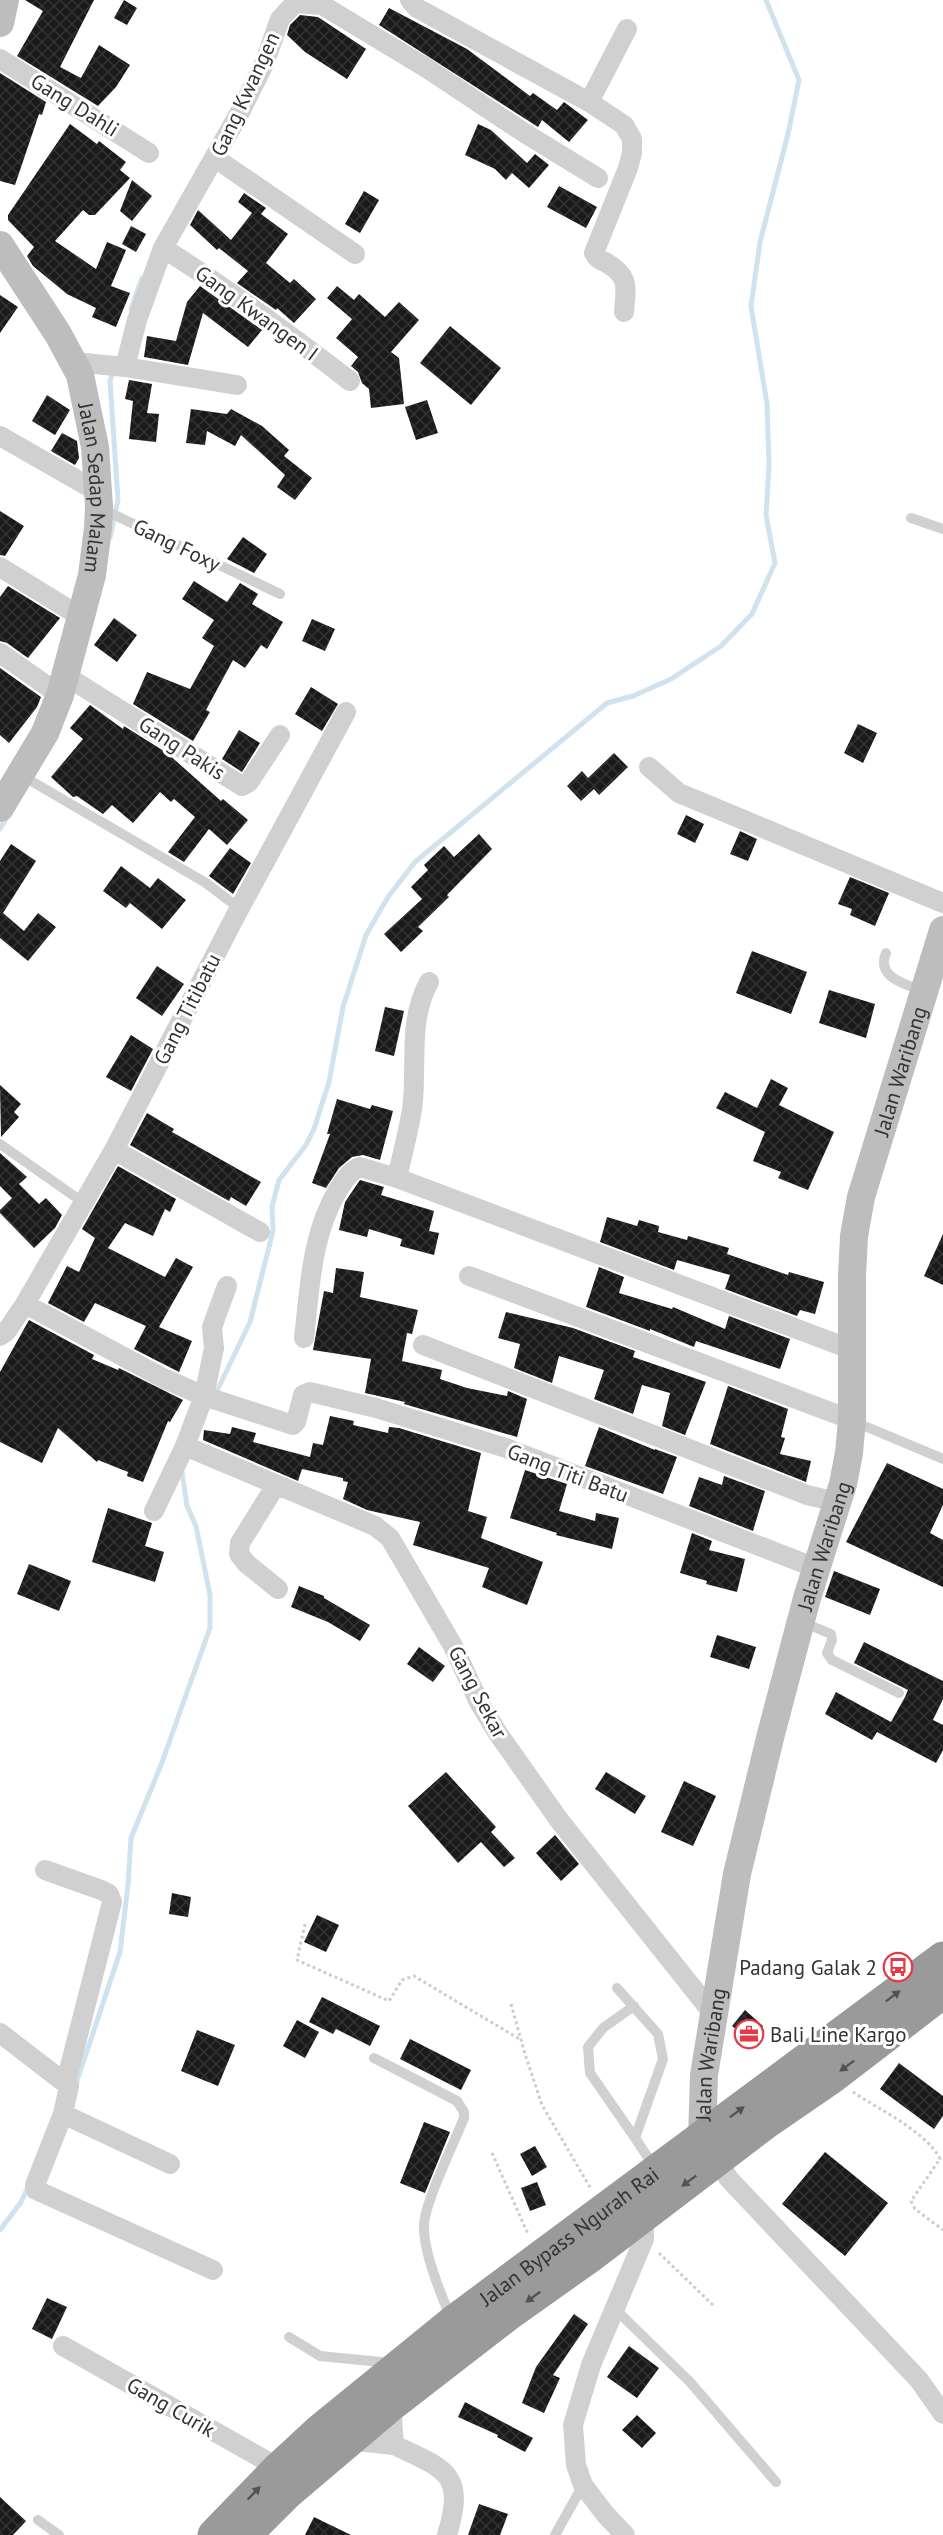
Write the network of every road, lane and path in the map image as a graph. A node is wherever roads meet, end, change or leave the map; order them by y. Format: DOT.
graph roads {
  1 [pos="5,0"];
  2 [pos="410,0"];
  3 [pos="0,23"];
  4 [pos="627,29"];
  5 [pos="0,59"];
  6 [pos="589,102"];
  7 [pos="149,153"];
  8 [pos="215,158"];
  9 [pos="598,178"];
  10 [pos="0,245"];
  11 [pos="164,248"];
  12 [pos="355,254"];
  13 [pos="624,312"];
  14 [pos="75,363"];
  15 [pos="118,366"];
  16 [pos="350,381"];
  17 [pos="237,385"];
  18 [pos="0,436"];
  19 [pos="107,507"];
  20 [pos="911,518"];
  21 [pos="943,529"];
  22 [pos="0,567"];
  23 [pos="279,594"];
  24 [pos="81,617"];
  25 [pos="0,653"];
  26 [pos="68,683"];
  27 [pos="346,712"];
  28 [pos="280,735"];
  29 [pos="649,767"];
  30 [pos="26,778"];
  31 [pos="0,808"];
  32 [pos="231,902"];
  33 [pos="943,903"];
  34 [pos="943,930"];
  35 [pos="886,953"];
  36 [pos="429,982"];
  37 [pos="925,992"];
  38 [pos="0,1144"];
  39 [pos="114,1150"];
  40 [pos="397,1178"];
  41 [pos="74,1196"];
  42 [pos="260,1232"];
  43 [pos="469,1276"];
  44 [pos="227,1286"];
  45 [pos="25,1304"];
  46 [pos="0,1336"];
  47 [pos="304,1338"];
  48 [pos="423,1345"];
  49 [pos="850,1349"];
  50 [pos="211,1398"];
  51 [pos="852,1420"];
  52 [pos="189,1448"];
  53 [pos="943,1459"];
  54 [pos="276,1485"];
  55 [pos="837,1502"];
  56 [pos="154,1511"];
  57 [pos="816,1568"];
  58 [pos="278,1589"];
  59 [pos="801,1622"];
  60 [pos="899,1693"];
  61 [pos="45,1870"];
  62 [pos="305,1924"];
  63 [pos="943,1958"];
  64 [pos="617,1988"];
  65 [pos="943,1992"];
  66 [pos="511,2004"];
  67 [pos="634,2006"];
  68 [pos="715,2016"];
  69 [pos="0,2033"];
  70 [pos="520,2040"];
  71 [pos="375,2058"];
  72 [pos="831,2078"];
  73 [pos="66,2082"];
  74 [pos="63,2114"];
  75 [pos="636,2138"];
  76 [pos="710,2149"];
  77 [pos="492,2153"];
  78 [pos="170,2164"];
  79 [pos="656,2171"];
  80 [pos="630,2213"];
  81 [pos="943,2230"];
  82 [pos="538,2258"];
  83 [pos="213,2270"];
  84 [pos="714,2306"];
  85 [pos="614,2308"];
  86 [pos="453,2322"];
  87 [pos="289,2337"];
  88 [pos="63,2346"];
  89 [pos="402,2364"];
  90 [pos="391,2405"];
  91 [pos="943,2414"];
  92 [pos="347,2440"];
  93 [pos="394,2445"];
  94 [pos="279,2468"];
  95 [pos="776,2482"];
  96 [pos="583,2485"];
  97 [pos="38,2520"];
  98 [pos="59,2535"];
  99 [pos="214,2535"];
  100 [pos="245,2535"];
  101 [pos="447,2535"];
  102 [pos="555,2535"];
  103 [pos="625,2535"];
  1 -- 3 [label="street"];
  2 -- 6 [label="street"];
  4 -- 6 [label="street"];
  5 -- 7 [label="street, Gang Dahli"];
  6 -- 13 [label="street"];
  8 -- 9 [label="street, Gang Kwangen"];
  8 -- 11 [label="street, Gang Kwangen"];
  8 -- 12 [label="street"];
  10 -- 14 [label="street, Jalan Sedap Malam"];
  11 -- 15 [label="street, Gang Kwangen"];
  11 -- 16 [label="street, Gang Kwangen I"];
  14 -- 15 [label="street"];
  14 -- 19 [label="street, Jalan Sedap Malam"];
  15 -- 17 [label="street"];
  18 -- 19 [label="street"];
  19 -- 23 [label="lane, Gang Foxy"];
  19 -- 24 [label="street, Jalan Sedap Malam"];
  20 -- 21 [label="lane"];
  22 -- 24 [label="street"];
  24 -- 26 [label="street, Jalan Sedap Malam"];
  25 -- 26 [label="street"];
  26 -- 28 [label="street, Gang Pakis"];
  26 -- 30 [label="street, Jalan Sedap Malam"];
  27 -- 39 [label="street, Gang Titibatu"];
  29 -- 33 [label="street"];
  30 -- 31 [label="street, Jalan Sedap Malam"];
  30 -- 32 [label="lane"];
  34 -- 37 [label="street, Jalan Waribang"];
  35 -- 37 [label="lane"];
  36 -- 40 [label="street"];
  37 -- 49 [label="street, Jalan Waribang"];
  38 -- 41 [label="lane"];
  39 -- 42 [label="street"];
  39 -- 45 [label="street, Gang Titibatu"];
  40 -- 47 [label="street"];
  40 -- 49 [label="street"];
  43 -- 51 [label="street"];
  44 -- 50 [label="street"];
  45 -- 46 [label="street, Gang Titibatu"];
  45 -- 50 [label="street"];
  48 -- 55 [label="street"];
  49 -- 51 [label="street, Jalan Waribang"];
  50 -- 52 [label="street"];
  50 -- 57 [label="street, Gang Titi Batu"];
  51 -- 53 [label="lane"];
  51 -- 55 [label="street, Jalan Waribang"];
  52 -- 54 [label="street, Gang Sekar"];
  52 -- 56 [label="street"];
  54 -- 58 [label="street"];
  54 -- 68 [label="street, Gang Sekar"];
  55 -- 57 [label="street, Jalan Waribang"];
  57 -- 59 [label="street, Jalan Waribang"];
  59 -- 60 [label="lane"];
  59 -- 68 [label="street, Jalan Waribang"];
  61 -- 73 [label="street"];
  62 -- 70 [label="path"];
  76 -- 63 [label="highway, Jalan Bypass Ngurah Rai, one-way"];
  64 -- 67 [label="lane"];
  65 -- 72 [label="highway, Jalan Bypass Ngurah Rai, one-way"];
  66 -- 70 [label="path"];
  67 -- 75 [label="lane"];
  67 -- 75 [label="lane"];
  68 -- 76 [label="street, Jalan Waribang"];
  69 -- 73 [label="street"];
  70 -- 80 [label="path"];
  71 -- 86 [label="lane"];
  72 -- 76 [label="highway, Jalan Bypass Ngurah Rai"];
  72 -- 81 [label="path"];
  73 -- 74 [label="street"];
  74 -- 78 [label="street"];
  74 -- 83 [label="street"];
  75 -- 79 [label="lane"];
  76 -- 79 [label="highway, Jalan Bypass Ngurah Rai"];
  76 -- 80 [label="highway, Jalan Bypass Ngurah Rai, one-way"];
  76 -- 91 [label="street"];
  77 -- 82 [label="path"];
  79 -- 80 [label="highway, Jalan Bypass Ngurah Rai"];
  80 -- 82 [label="highway, Jalan Bypass Ngurah Rai"];
  80 -- 84 [label="path"];
  80 -- 85 [label="street"];
  80 -- 90 [label="highway, Jalan Bypass Ngurah Rai, one-way"];
  82 -- 86 [label="highway, Jalan Bypass Ngurah Rai"];
  85 -- 95 [label="lane"];
  85 -- 96 [label="street"];
  86 -- 89 [label="highway, Jalan Bypass Ngurah Rai"];
  87 -- 89 [label="lane"];
  88 -- 94 [label="street, Gang Curik"];
  89 -- 94 [label="highway, Jalan Bypass Ngurah Rai"];
  90 -- 92 [label="highway, Jalan Bypass Ngurah Rai"];
  90 -- 93 [label="street"];
  92 -- 93 [label="street"];
  92 -- 100 [label="highway, Jalan Bypass Ngurah Rai"];
  93 -- 101 [label="street"];
  99 -- 94 [label="highway, Jalan Bypass Ngurah Rai, one-way"];
  96 -- 102 [label="lane"];
  96 -- 103 [label="street"];
  97 -- 98 [label="lane"];
}
